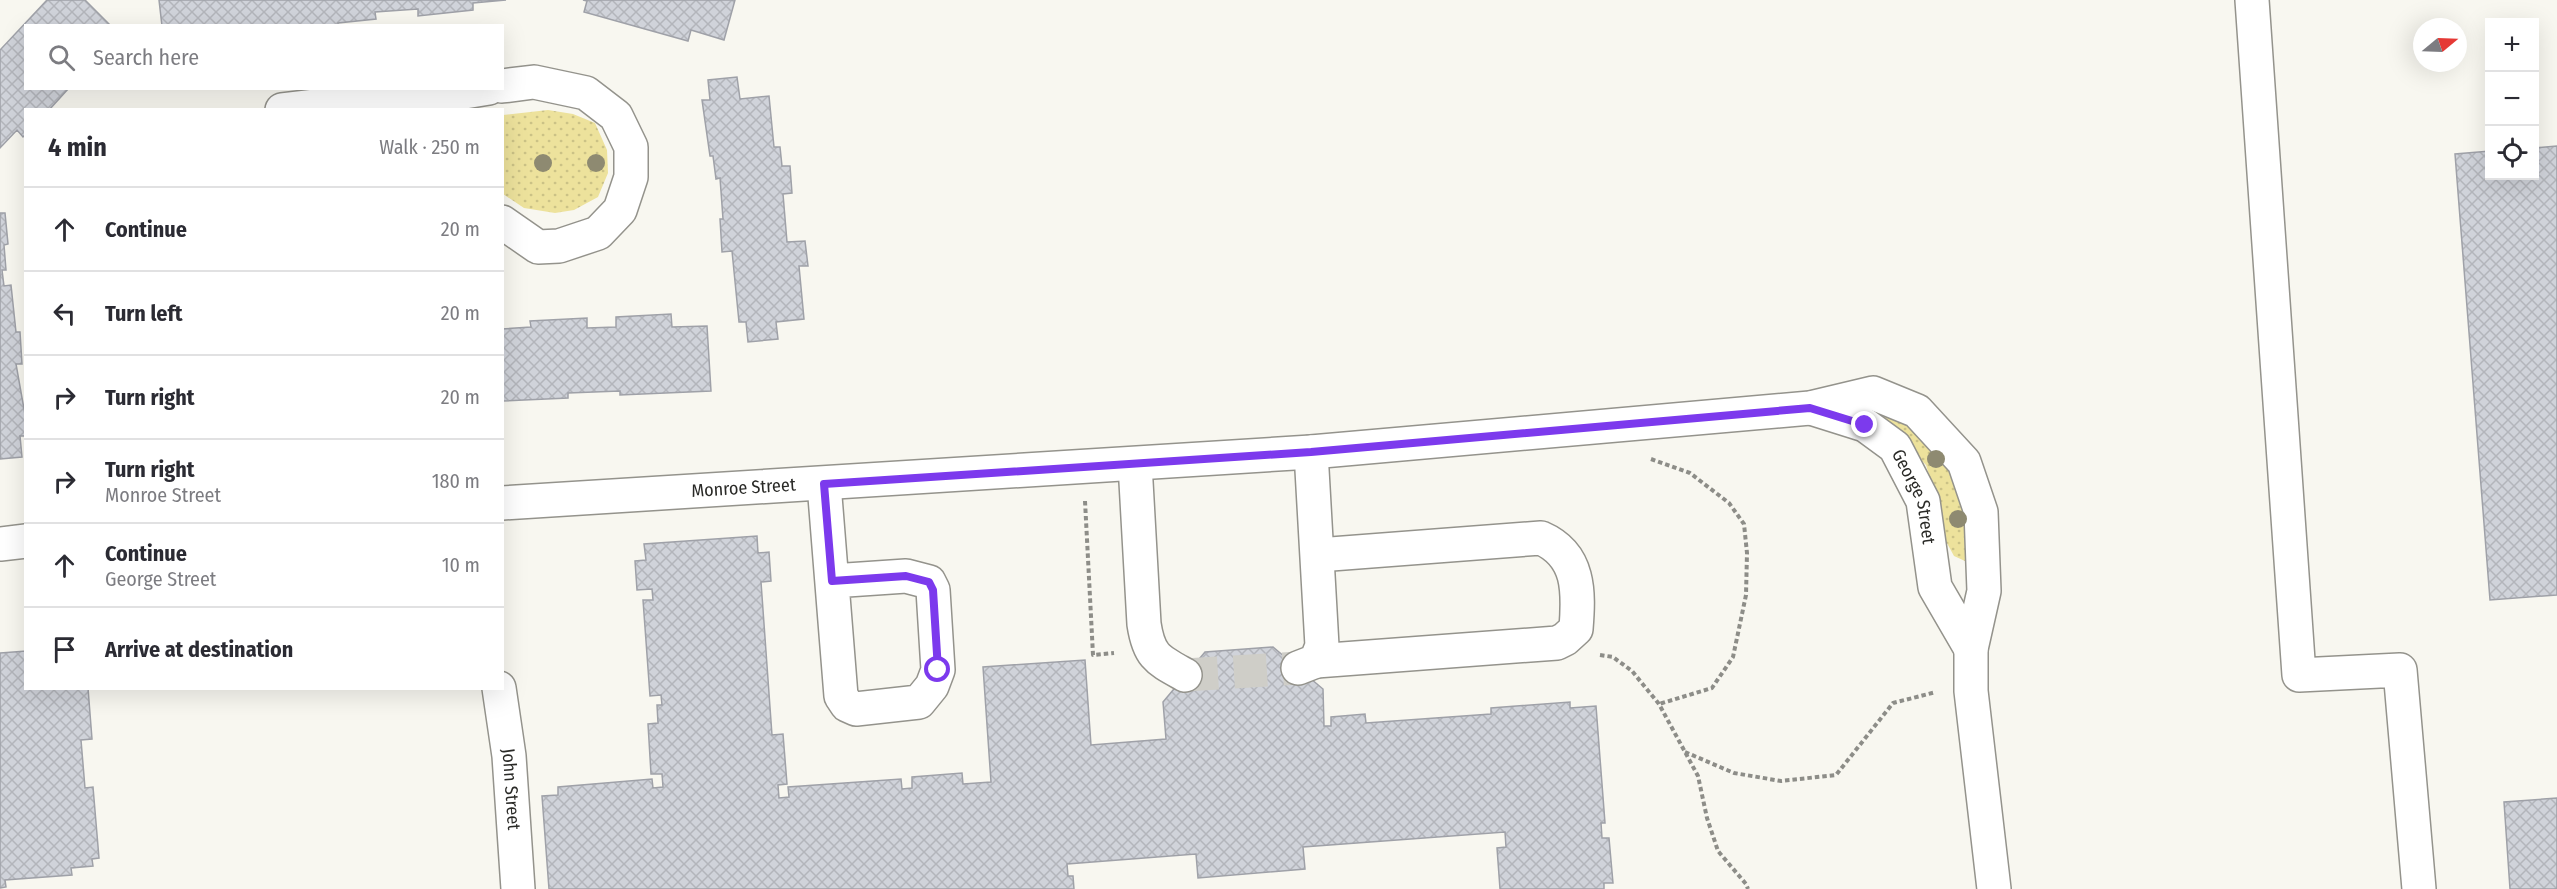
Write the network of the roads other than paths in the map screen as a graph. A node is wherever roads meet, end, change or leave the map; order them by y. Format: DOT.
graph roads {
  1 [pos="2252,0"];
  2 [pos="504,86"];
  3 [pos="478,90"];
  4 [pos="299,108"];
  5 [pos="381,108"];
  6 [pos="504,223"];
  7 [pos="1810,408"];
  8 [pos="1311,452"];
  9 [pos="1135,464"];
  10 [pos="824,484"];
  11 [pos="504,503"];
  12 [pos="24,542"];
  13 [pos="0,544"];
  14 [pos="1318,555"];
  15 [pos="832,581"];
  16 [pos="1971,649"];
  17 [pos="1185,675"];
  18 [pos="499,690"];
  19 [pos="518,889"];
  20 [pos="1994,889"];
  21 [pos="2419,889"];
  1 -- 21 [label="street"];
  2 -- 6 [label="street"];
  3 -- 5 [label="street"];
  4 -- 5 [label="street"];
  7 -- 8 [label="street, Monroe Street"];
  7 -- 16 [label="street, George Street"];
  7 -- 16 [label="street"];
  8 -- 9 [label="street, Monroe Street"];
  8 -- 14 [label="street"];
  9 -- 10 [label="street, Monroe Street"];
  9 -- 17 [label="street"];
  10 -- 11 [label="street, Monroe Street"];
  10 -- 15 [label="street"];
  12 -- 13 [label="street"];
  14 -- 14 [label="street"];
  15 -- 15 [label="street"];
  16 -- 20 [label="street"];
  18 -- 19 [label="street, John Street"];
}
